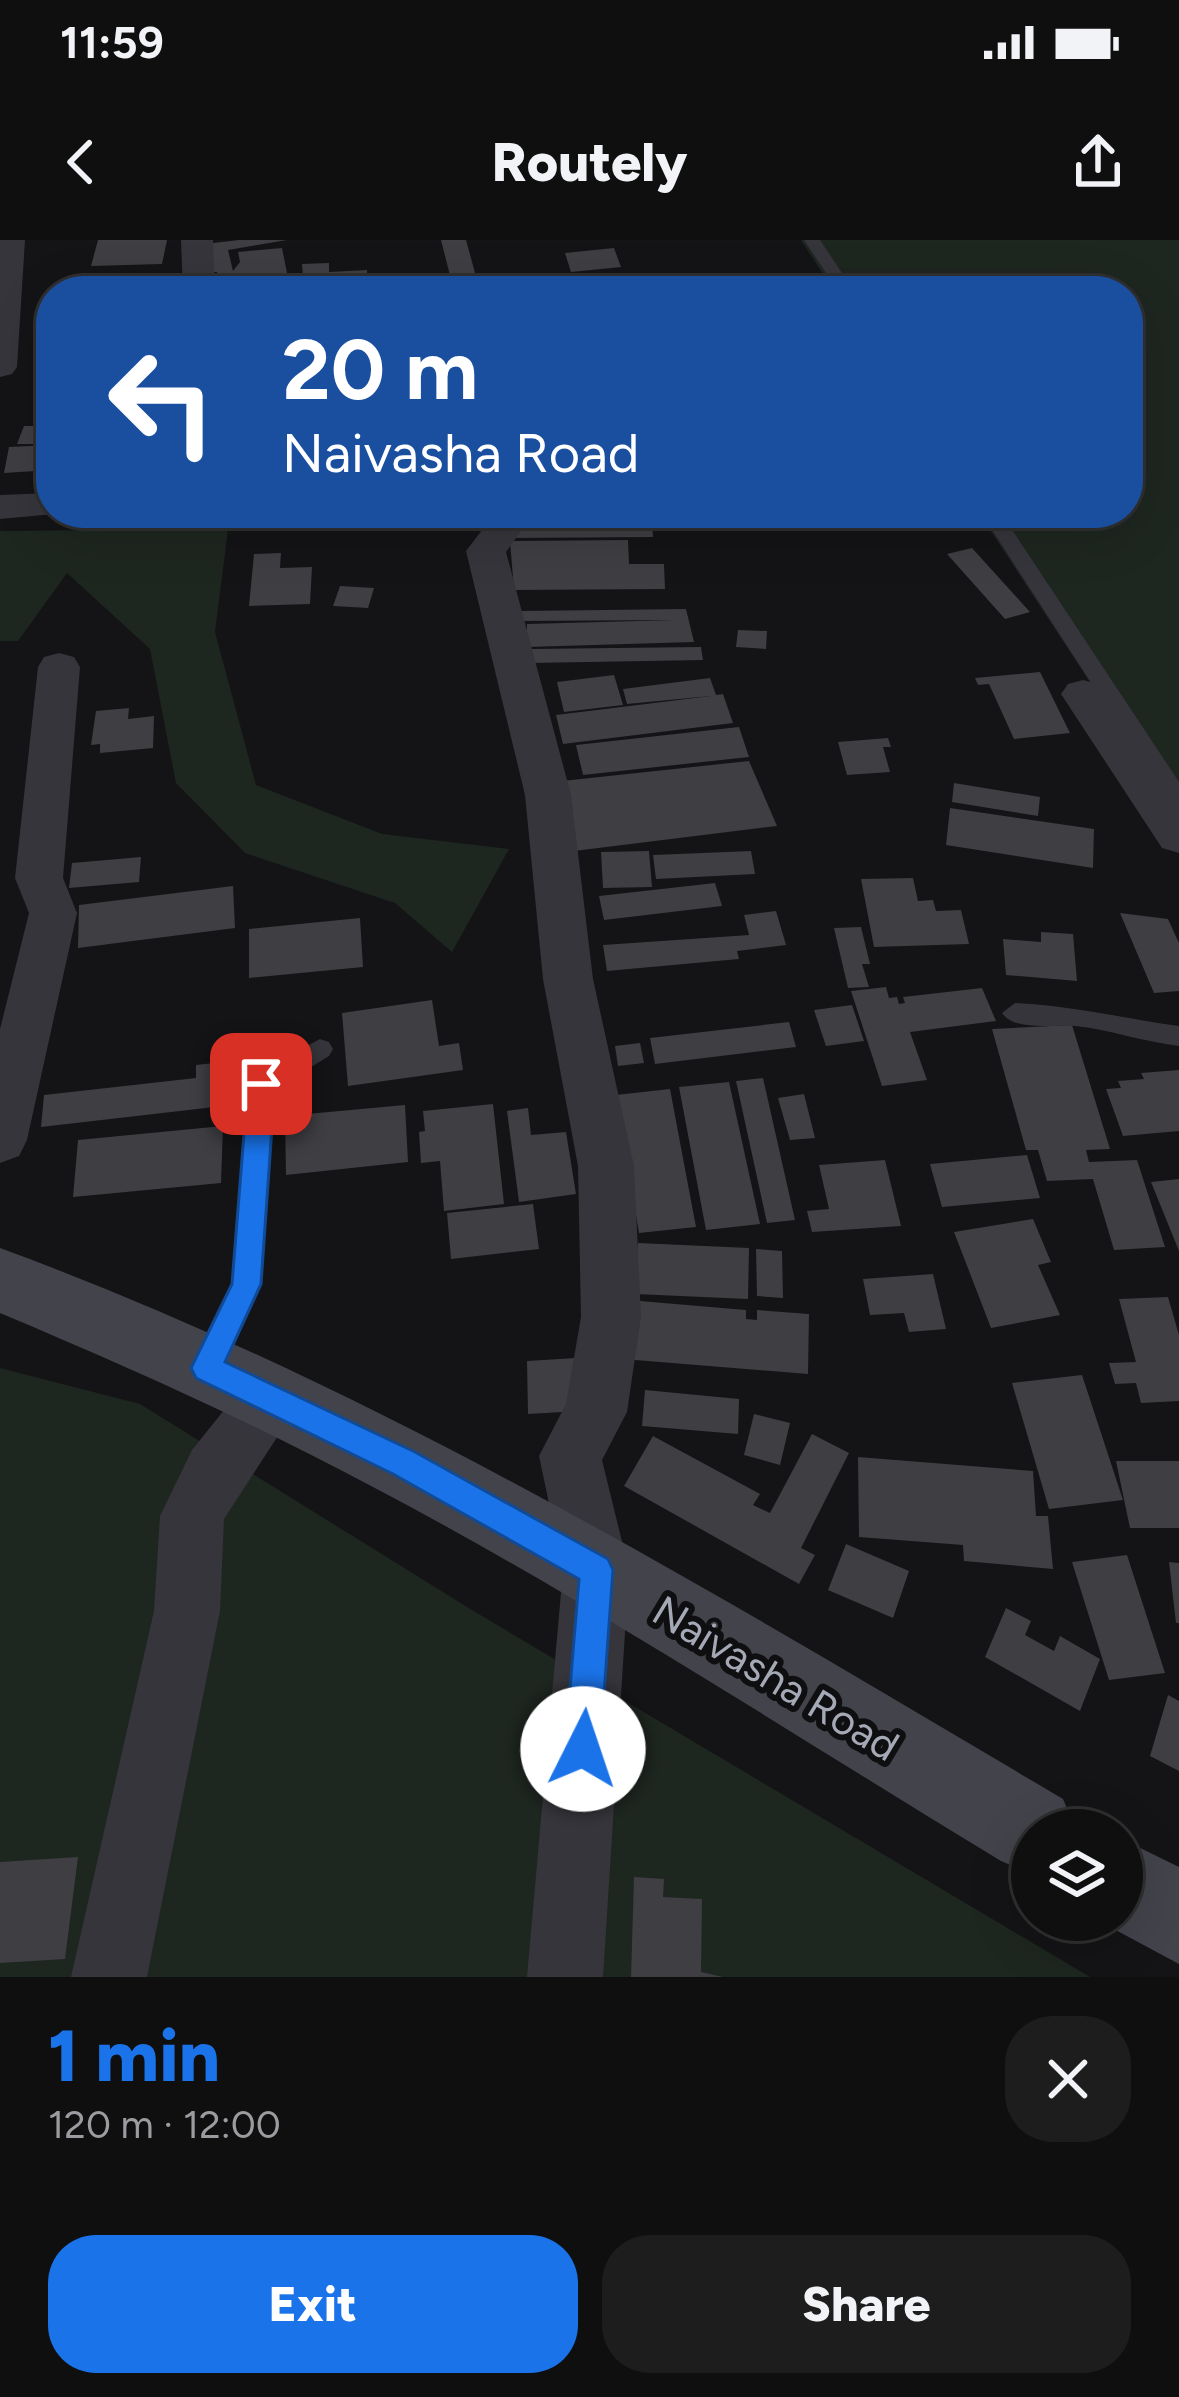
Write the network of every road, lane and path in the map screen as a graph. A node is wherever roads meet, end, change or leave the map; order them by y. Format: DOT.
graph roads {
  1 [pos="9,240"];
  2 [pos="196,240"];
  3 [pos="812,240"];
  4 [pos="198,276"];
  5 [pos="836,276"];
  6 [pos="0,367"];
  7 [pos="36,506"];
  8 [pos="0,507"];
  9 [pos="504,528"];
  10 [pos="1001,528"];
  11 [pos="58,667"];
  12 [pos="1083,694"];
  13 [pos="1179,800"];
  14 [pos="1179,836"];
  15 [pos="1015,1012"];
  16 [pos="1179,1036"];
  17 [pos="320,1049"];
  18 [pos="0,1140"];
  19 [pos="0,1280"];
  20 [pos="239,1383"];
  21 [pos="596,1570"];
  22 [pos="1011,1817"];
  23 [pos="1143,1897"];
  24 [pos="1179,1918"];
  25 [pos="109,1977"];
  26 [pos="565,1977"];
  1 -- 6 [label="street"];
  2 -- 4 [label="street"];
  3 -- 5 [label="lane"];
  7 -- 8 [label="street"];
  9 -- 21 [label="street"];
  10 -- 13 [label="lane"];
  11 -- 18 [label="street"];
  12 -- 14 [label="street"];
  15 -- 16 [label="lane"];
  17 -- 20 [label="lane"];
  19 -- 20 [label="main road, Naivasha Road"];
  20 -- 21 [label="main road, Naivasha Road"];
  20 -- 25 [label="street"];
  21 -- 22 [label="main road, Naivasha Road"];
  21 -- 26 [label="street"];
  23 -- 24 [label="main road"];
}
